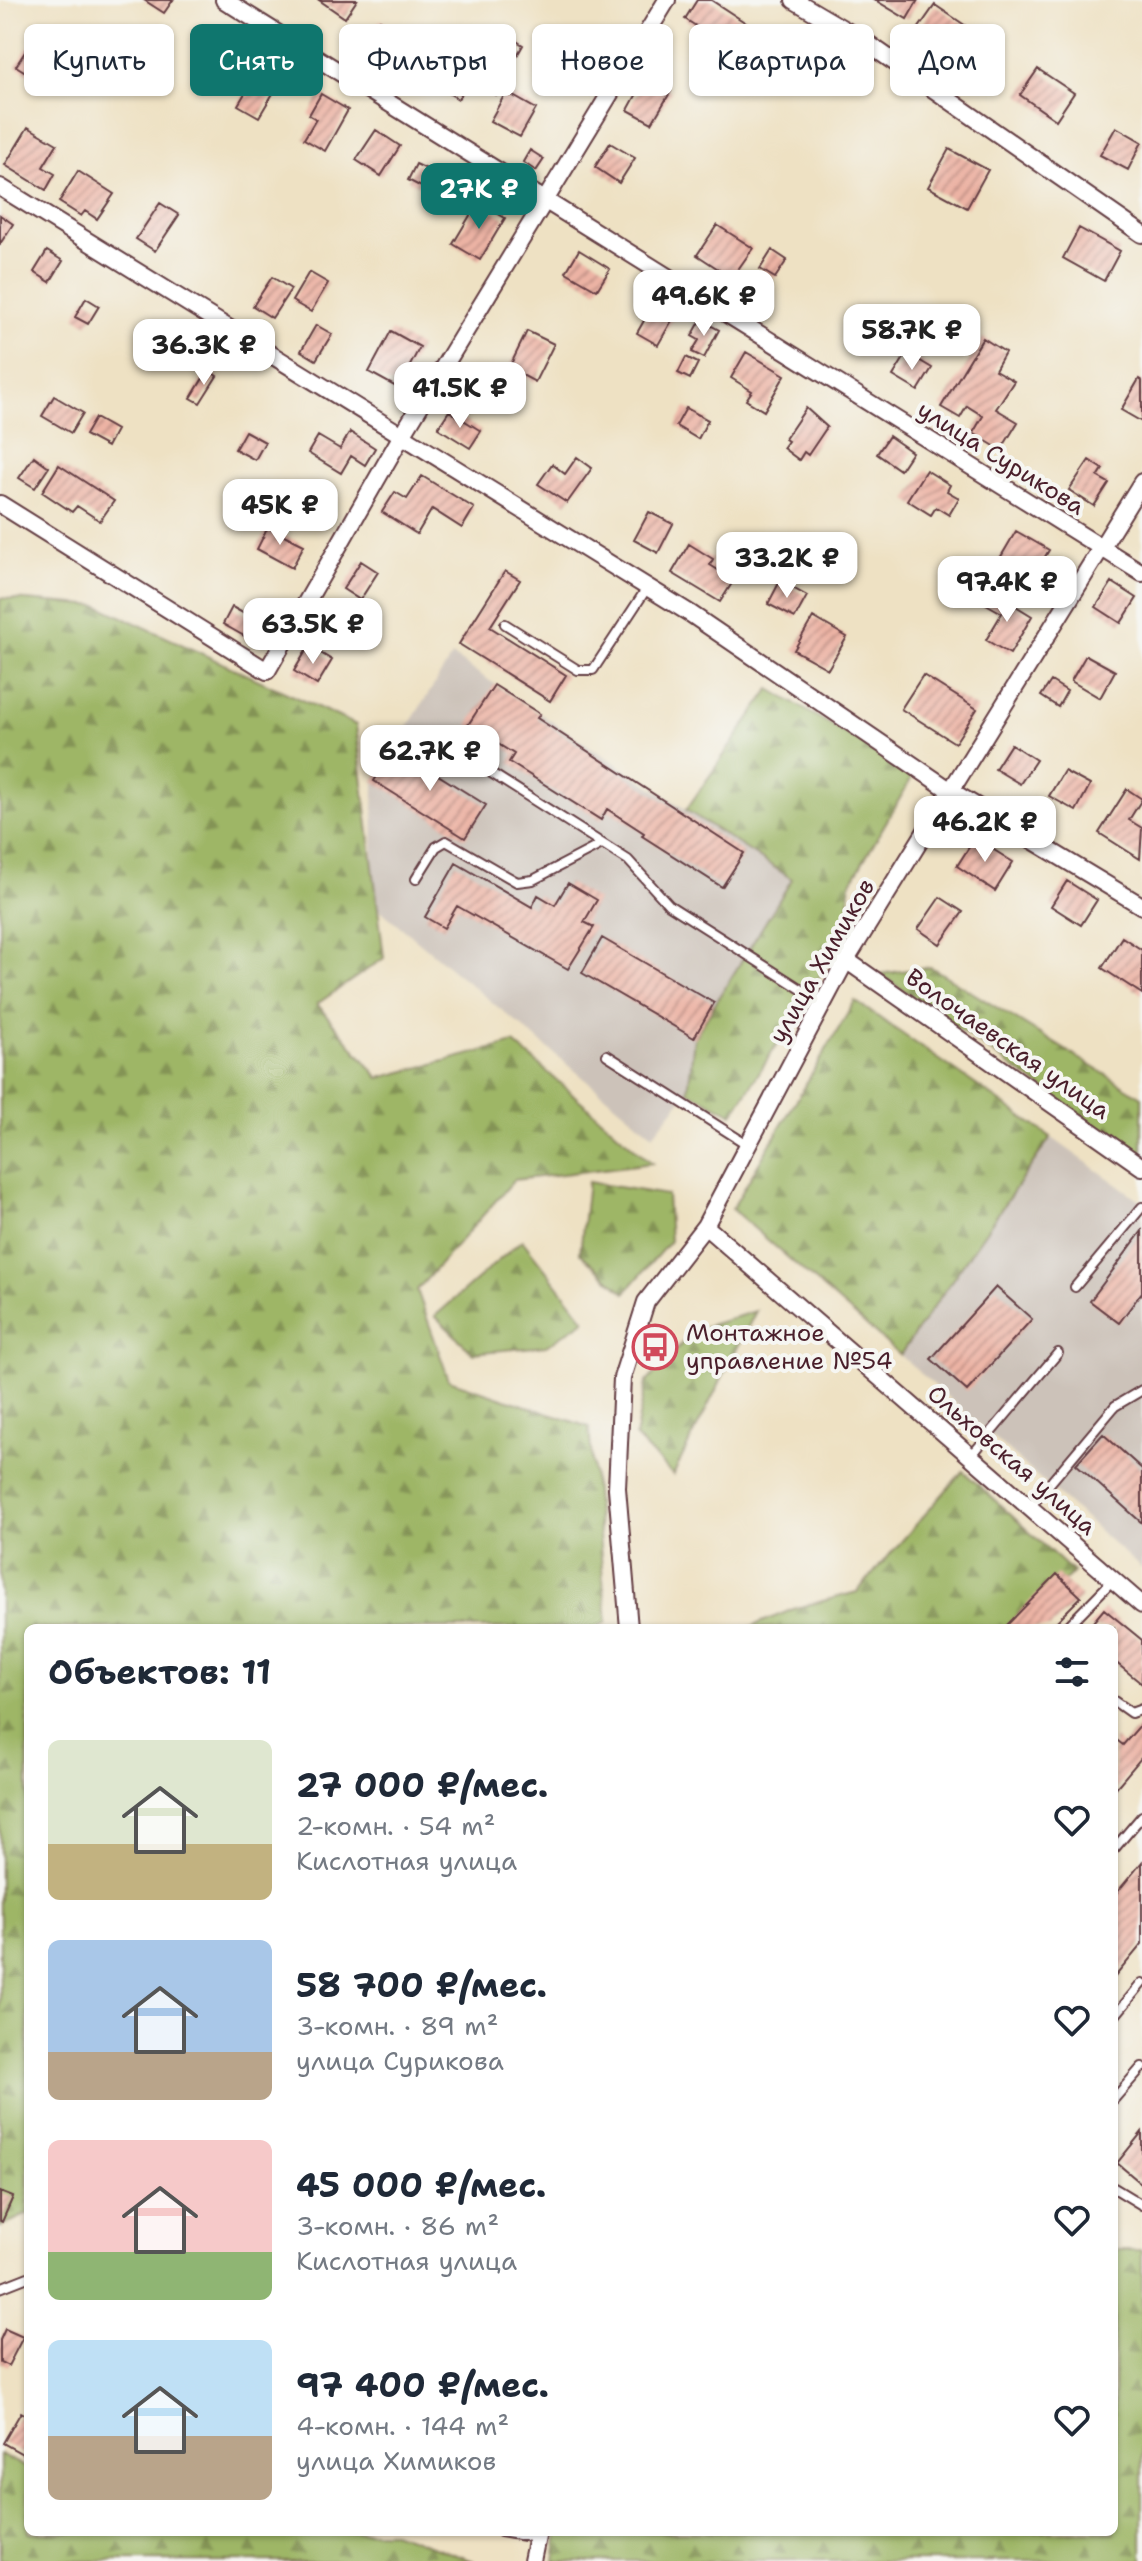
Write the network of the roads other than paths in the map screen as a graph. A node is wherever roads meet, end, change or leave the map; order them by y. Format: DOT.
graph roads {
  1 [pos="224,0"];
  2 [pos="667,0"];
  3 [pos="794,0"];
  4 [pos="0,187"];
  5 [pos="544,201"];
  6 [pos="1142,234"];
  7 [pos="401,437"];
  8 [pos="1142,482"];
  9 [pos="0,504"];
  10 [pos="1100,548"];
  11 [pos="1142,573"];
  12 [pos="648,587"];
  13 [pos="505,624"];
  14 [pos="433,736"];
  15 [pos="951,791"];
  16 [pos="602,844"];
  17 [pos="416,879"];
  18 [pos="1142,906"];
  19 [pos="846,960"];
  20 [pos="823,1003"];
  21 [pos="607,1055"];
  22 [pos="748,1145"];
  23 [pos="1142,1167"];
  24 [pos="1142,1207"];
  25 [pos="705,1226"];
  26 [pos="1075,1287"];
  27 [pos="1058,1353"];
  28 [pos="1141,1392"];
  29 [pos="971,1456"];
  30 [pos="1030,1508"];
  31 [pos="1113,1580"];
  32 [pos="1142,1605"];
  33 [pos="629,1624"];
  34 [pos="1070,1624"];
  35 [pos="1118,1704"];
  36 [pos="1142,1709"];
  37 [pos="1142,1816"];
  38 [pos="1118,1844"];
  39 [pos="1142,1983"];
  40 [pos="1118,2012"];
  41 [pos="1142,2067"];
  42 [pos="1118,2094"];
  43 [pos="1118,2190"];
  44 [pos="1142,2205"];
  45 [pos="24,2279"];
  46 [pos="0,2288"];
  47 [pos="538,2536"];
  48 [pos="532,2561"];
  1 -- 5 [label="street, улица Сурикова"];
  2 -- 5 [label="street"];
  3 -- 6 [label="street"];
  4 -- 7 [label="street"];
  5 -- 7 [label="street"];
  5 -- 10 [label="street, улица Сурикова"];
  7 -- 9 [label="street"];
  7 -- 12 [label="street"];
  8 -- 10 [label="street, улица Химиков"];
  10 -- 11 [label="street, улица Сурикова"];
  10 -- 15 [label="street, улица Химиков"];
  12 -- 13 [label="lane"];
  12 -- 15 [label="street"];
  14 -- 16 [label="lane"];
  15 -- 18 [label="street"];
  15 -- 19 [label="street, улица Химиков"];
  16 -- 17 [label="lane"];
  16 -- 20 [label="lane"];
  19 -- 20 [label="street, улица Химиков"];
  19 -- 23 [label="street, Волочаевская улица"];
  20 -- 22 [label="street, улица Химиков"];
  21 -- 22 [label="lane"];
  22 -- 25 [label="street, улица Химиков"];
  24 -- 26 [label="lane"];
  25 -- 29 [label="street, Ольховская улица"];
  25 -- 33 [label="street, улица Химиков"];
  27 -- 29 [label="lane"];
  28 -- 30 [label="lane"];
  29 -- 30 [label="street, Ольховская улица"];
  30 -- 31 [label="street, Ольховская улица"];
  31 -- 32 [label="street, Ольховская улица"];
  31 -- 34 [label="lane"];
  35 -- 36 [label="lane"];
  37 -- 38 [label="lane"];
  39 -- 40 [label="lane"];
  41 -- 42 [label="lane"];
  43 -- 44 [label="lane"];
  45 -- 46 [label="lane"];
  47 -- 48 [label="street"];
}
